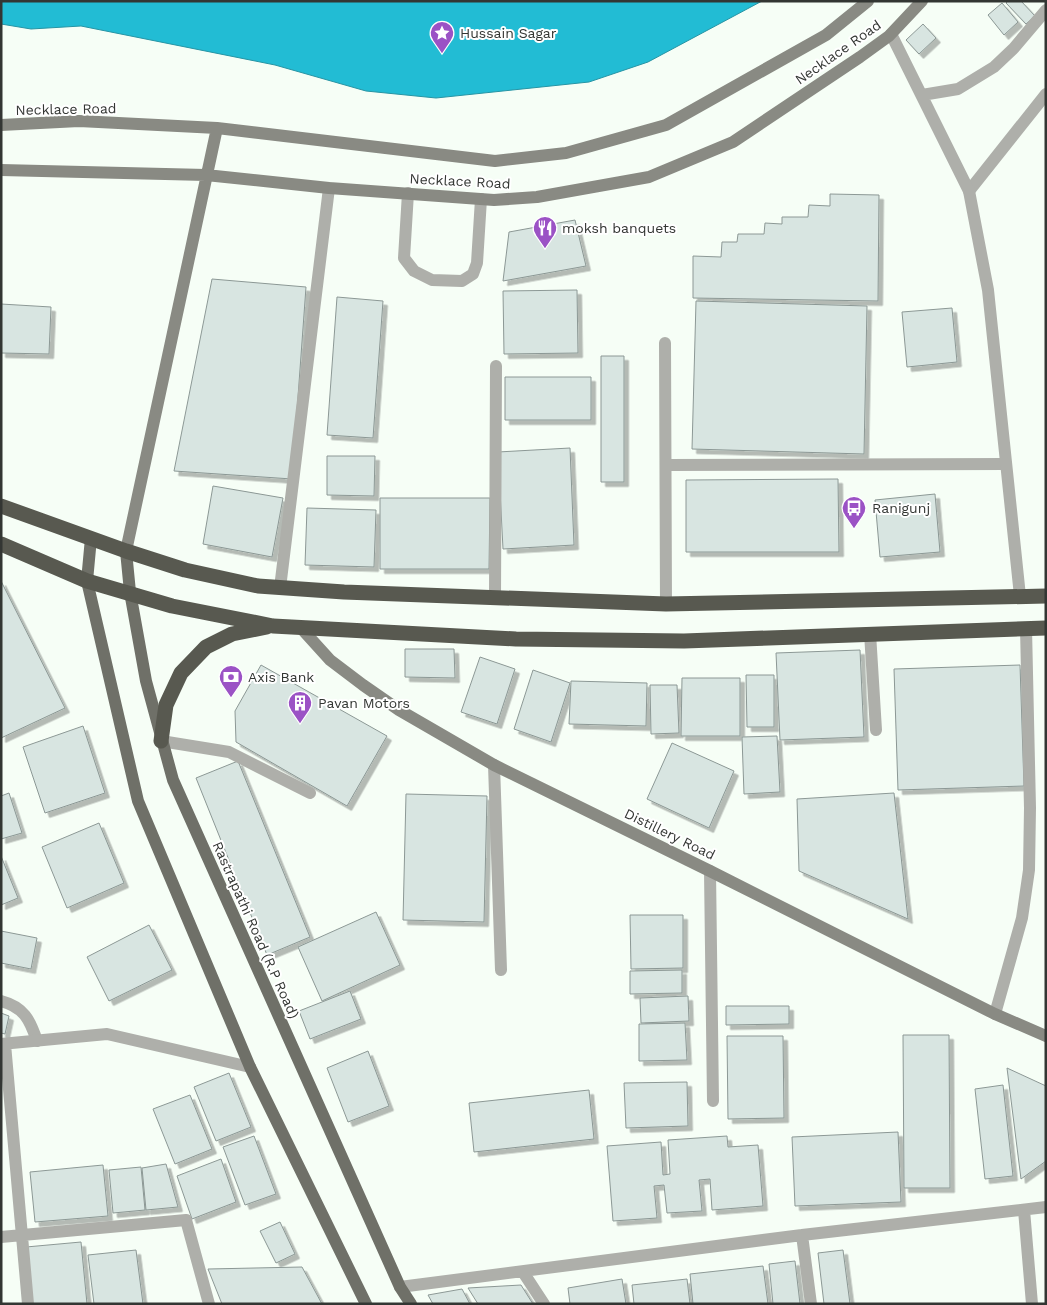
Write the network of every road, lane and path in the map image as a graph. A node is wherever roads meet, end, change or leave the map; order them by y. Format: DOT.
graph roads {
  1 [pos="868,1"];
  2 [pos="922,1"];
  3 [pos="1046,10"];
  4 [pos="891,34"];
  5 [pos="1046,94"];
  6 [pos="922,95"];
  7 [pos="1,125"];
  8 [pos="217,128"];
  9 [pos="1,170"];
  10 [pos="206,175"];
  11 [pos="329,188"];
  12 [pos="969,191"];
  13 [pos="408,193"];
  14 [pos="482,199"];
  15 [pos="665,343"];
  16 [pos="496,366"];
  17 [pos="1006,464"];
  18 [pos="666,465"];
  19 [pos="1,506"];
  20 [pos="90,538"];
  21 [pos="1,544"];
  22 [pos="126,551"];
  23 [pos="87,581"];
  24 [pos="280,588"];
  25 [pos="130,592"];
  26 [pos="1020,596"];
  27 [pos="1046,596"];
  28 [pos="495,598"];
  29 [pos="666,604"];
  30 [pos="273,626"];
  31 [pos="301,628"];
  32 [pos="1026,628"];
  33 [pos="1046,628"];
  34 [pos="870,633"];
  35 [pos="876,730"];
  36 [pos="162,741"];
  37 [pos="494,765"];
  38 [pos="310,793"];
  39 [pos="710,871"];
  40 [pos="501,970"];
  41 [pos="1,1001"];
  42 [pos="995,1014"];
  43 [pos="1046,1036"];
  44 [pos="37,1041"];
  45 [pos="3,1044"];
  46 [pos="250,1067"];
  47 [pos="713,1101"];
  48 [pos="1046,1207"];
  49 [pos="1024,1210"];
  50 [pos="21,1235"];
  51 [pos="802,1235"];
  52 [pos="1,1237"];
  53 [pos="524,1272"];
  54 [pos="400,1287"];
  55 [pos="28,1304"];
  56 [pos="209,1304"];
  57 [pos="366,1304"];
  58 [pos="412,1304"];
  59 [pos="544,1304"];
  60 [pos="812,1304"];
  61 [pos="1032,1304"];
  1 -- 8 [label="main road, Necklace Road"];
  2 -- 4 [label="main road, Necklace Road"];
  3 -- 6 [label="street"];
  4 -- 6 [label="street"];
  4 -- 14 [label="main road, Necklace Road"];
  5 -- 12 [label="street"];
  6 -- 12 [label="street"];
  7 -- 8 [label="main road, Necklace Road"];
  8 -- 10 [label="main road"];
  9 -- 10 [label="main road, Necklace Road"];
  10 -- 11 [label="main road, Necklace Road"];
  10 -- 22 [label="main road"];
  11 -- 13 [label="main road, Necklace Road"];
  11 -- 24 [label="street"];
  12 -- 17 [label="street"];
  13 -- 14 [label="main road, Necklace Road"];
  13 -- 14 [label="street"];
  15 -- 18 [label="street"];
  16 -- 28 [label="street"];
  17 -- 18 [label="street"];
  17 -- 26 [label="street"];
  18 -- 29 [label="street"];
  19 -- 20 [label="highway"];
  20 -- 22 [label="highway"];
  20 -- 23 [label="main road"];
  21 -- 23 [label="highway"];
  22 -- 24 [label="highway"];
  22 -- 25 [label="main road, Rastrapathi Road (R.P Road)"];
  23 -- 25 [label="highway"];
  23 -- 46 [label="main road"];
  24 -- 28 [label="highway"];
  25 -- 30 [label="highway"];
  25 -- 36 [label="main road, Rastrapathi Road (R.P Road)"];
  26 -- 27 [label="highway"];
  26 -- 29 [label="highway"];
  28 -- 29 [label="highway"];
  30 -- 31 [label="highway"];
  30 -- 36 [label="highway"];
  31 -- 34 [label="highway"];
  31 -- 37 [label="main road, Distillery Road"];
  32 -- 33 [label="highway"];
  32 -- 34 [label="highway"];
  32 -- 42 [label="street"];
  34 -- 35 [label="street"];
  36 -- 38 [label="street"];
  36 -- 54 [label="main road, Rastrapathi Road (R.P Road)"];
  37 -- 39 [label="main road, Distillery Road"];
  37 -- 40 [label="street"];
  39 -- 42 [label="main road, Distillery Road"];
  39 -- 47 [label="street"];
  41 -- 44 [label="street"];
  42 -- 43 [label="main road, Distillery Road"];
  44 -- 45 [label="street"];
  44 -- 46 [label="street"];
  45 -- 50 [label="street"];
  46 -- 57 [label="main road"];
  48 -- 49 [label="street"];
  49 -- 51 [label="street"];
  49 -- 61 [label="street"];
  50 -- 52 [label="street"];
  50 -- 55 [label="street"];
  50 -- 56 [label="street"];
  51 -- 53 [label="street"];
  51 -- 60 [label="street"];
  53 -- 54 [label="street"];
  53 -- 59 [label="street"];
  54 -- 58 [label="main road, Rastrapathi Road (R.P Road)"];
}
